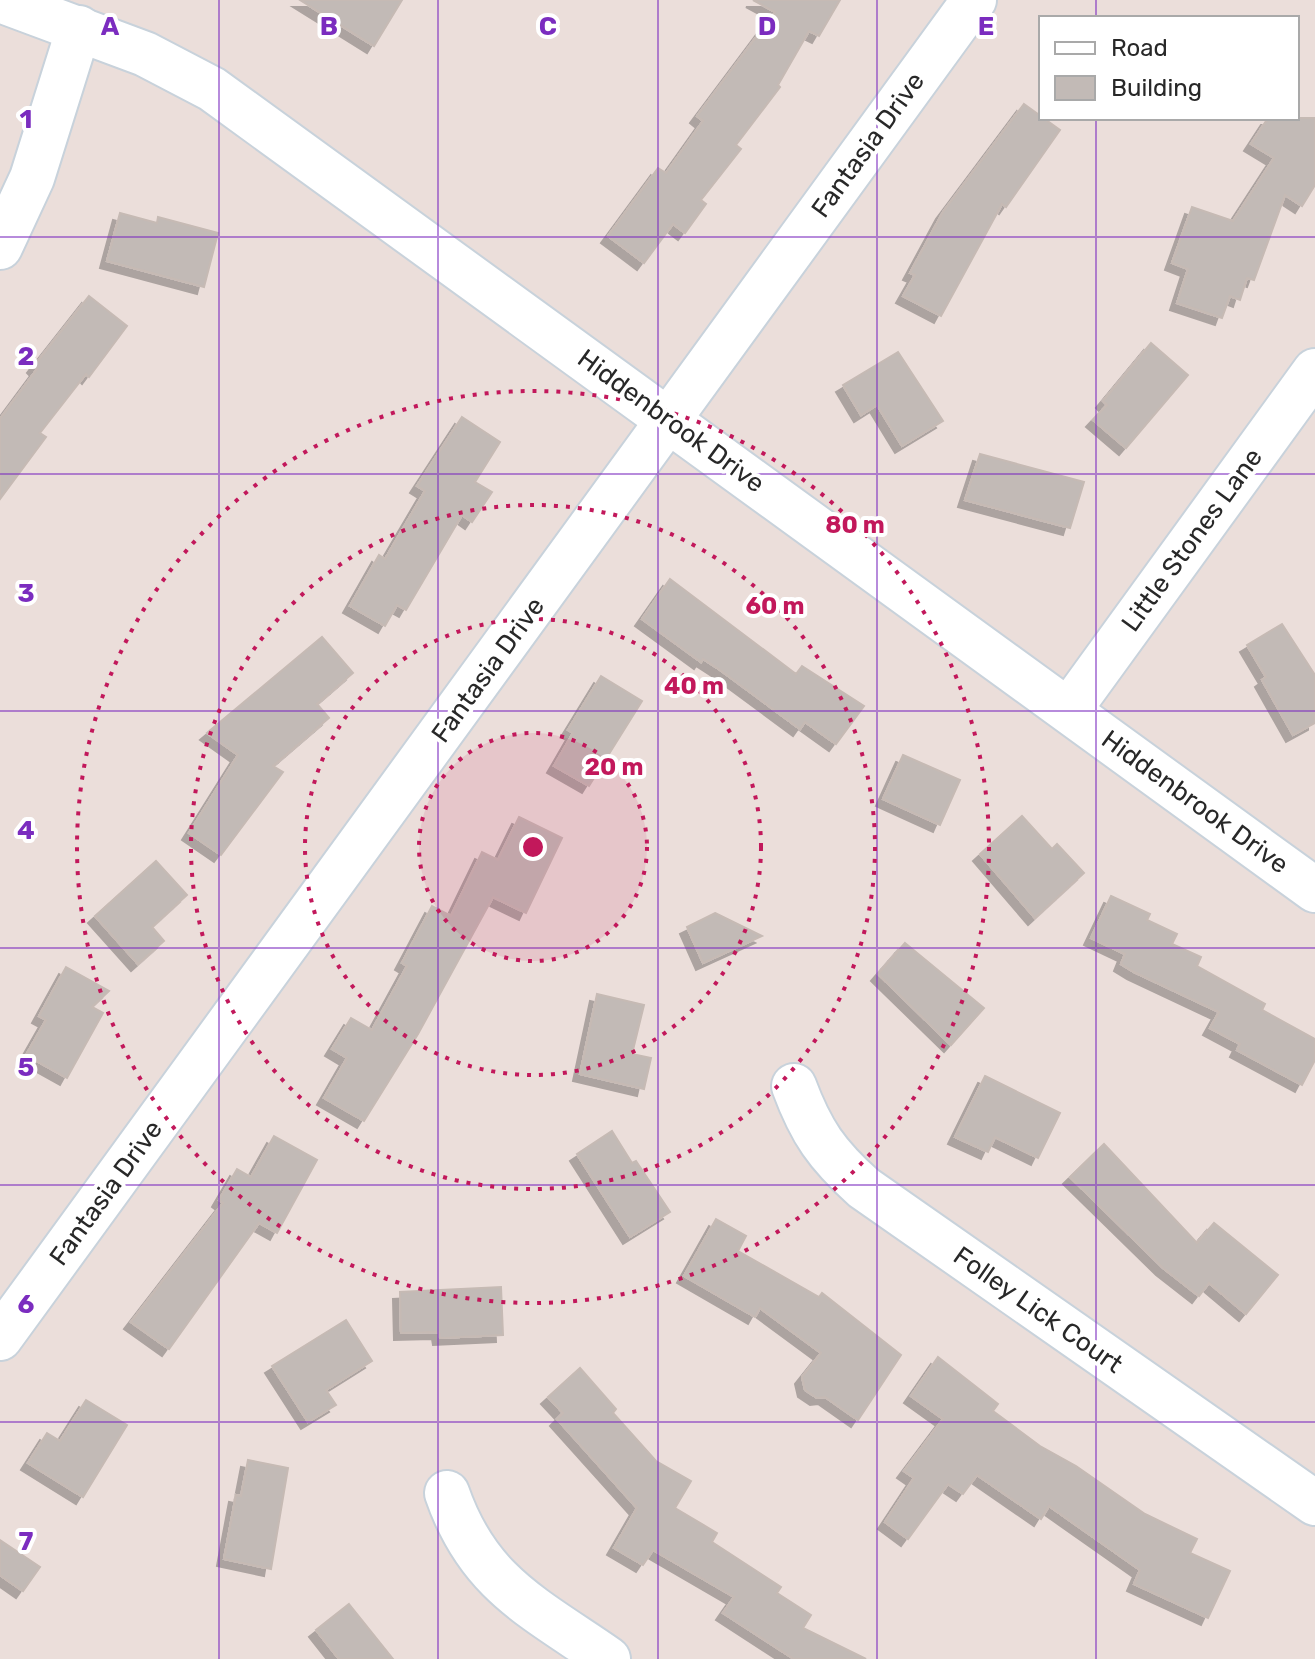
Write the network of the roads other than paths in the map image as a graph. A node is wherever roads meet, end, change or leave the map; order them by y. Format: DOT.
graph roads {
  1 [pos="0,0"];
  2 [pos="974,0"];
  3 [pos="79,28"];
  4 [pos="0,247"];
  5 [pos="1315,371"];
  6 [pos="668,418"];
  7 [pos="1069,710"];
  8 [pos="1315,890"];
  9 [pos="794,1086"];
  10 [pos="0,1338"];
  11 [pos="447,1493"];
  12 [pos="1315,1503"];
  13 [pos="608,1659"];
  1 -- 3 [label="street, Hiddenbrook Drive"];
  2 -- 6 [label="street, Fantasia Drive"];
  3 -- 4 [label="street"];
  3 -- 6 [label="street, Hiddenbrook Drive"];
  5 -- 7 [label="street, Little Stones Lane"];
  6 -- 7 [label="street, Hiddenbrook Drive"];
  6 -- 10 [label="street, Fantasia Drive"];
  7 -- 8 [label="street, Hiddenbrook Drive"];
  9 -- 12 [label="street, Folley Lick Court"];
  11 -- 13 [label="street"];
}
